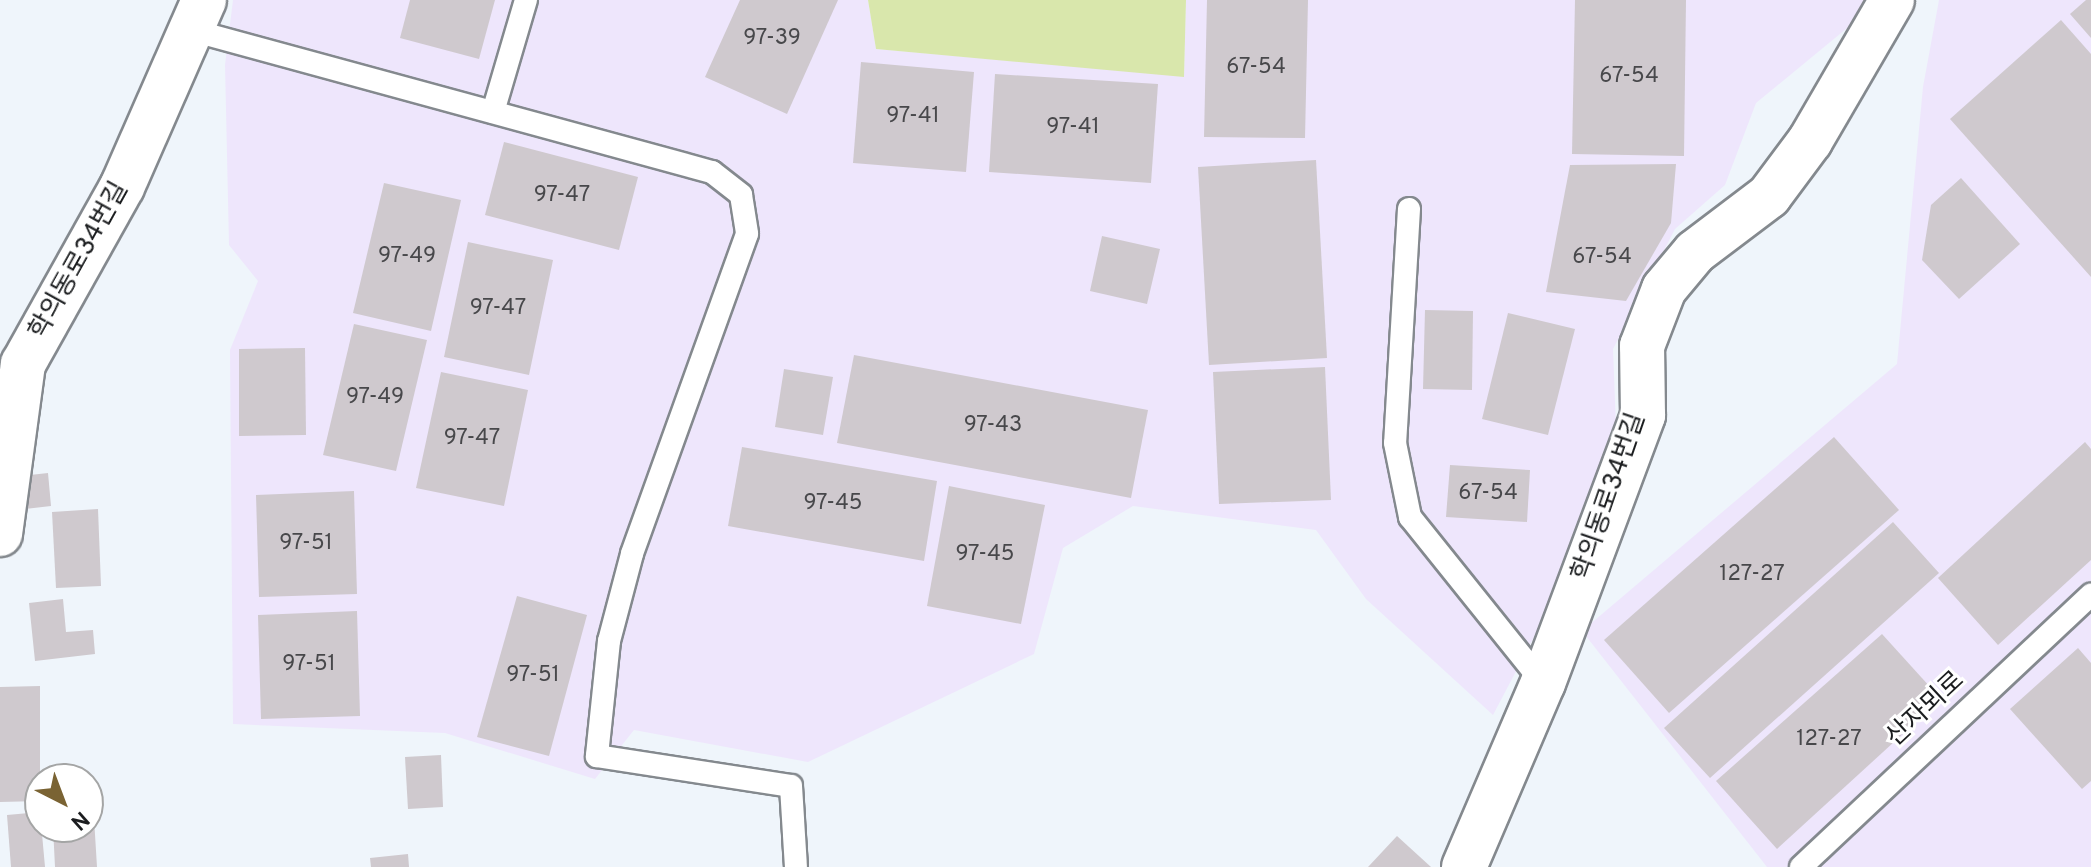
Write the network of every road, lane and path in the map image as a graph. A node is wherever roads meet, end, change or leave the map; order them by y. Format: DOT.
graph roads {
  1 [pos="526,0"];
  2 [pos="1892,0"];
  3 [pos="197,15"];
  4 [pos="493,112"];
  5 [pos="1409,209"];
  6 [pos="0,534"];
  7 [pos="2091,595"];
  8 [pos="1543,683"];
  9 [pos="796,867"];
  10 [pos="1464,867"];
  11 [pos="1801,867"];
  1 -- 4 [label="lane"];
  2 -- 8 [label="street, 학의동로34번길"];
  3 -- 4 [label="lane"];
  3 -- 6 [label="street, 학의동로34번길"];
  4 -- 9 [label="lane"];
  5 -- 8 [label="lane"];
  7 -- 11 [label="lane, 산자뫼로"];
  8 -- 10 [label="street, 학의동로34번길"];
}
